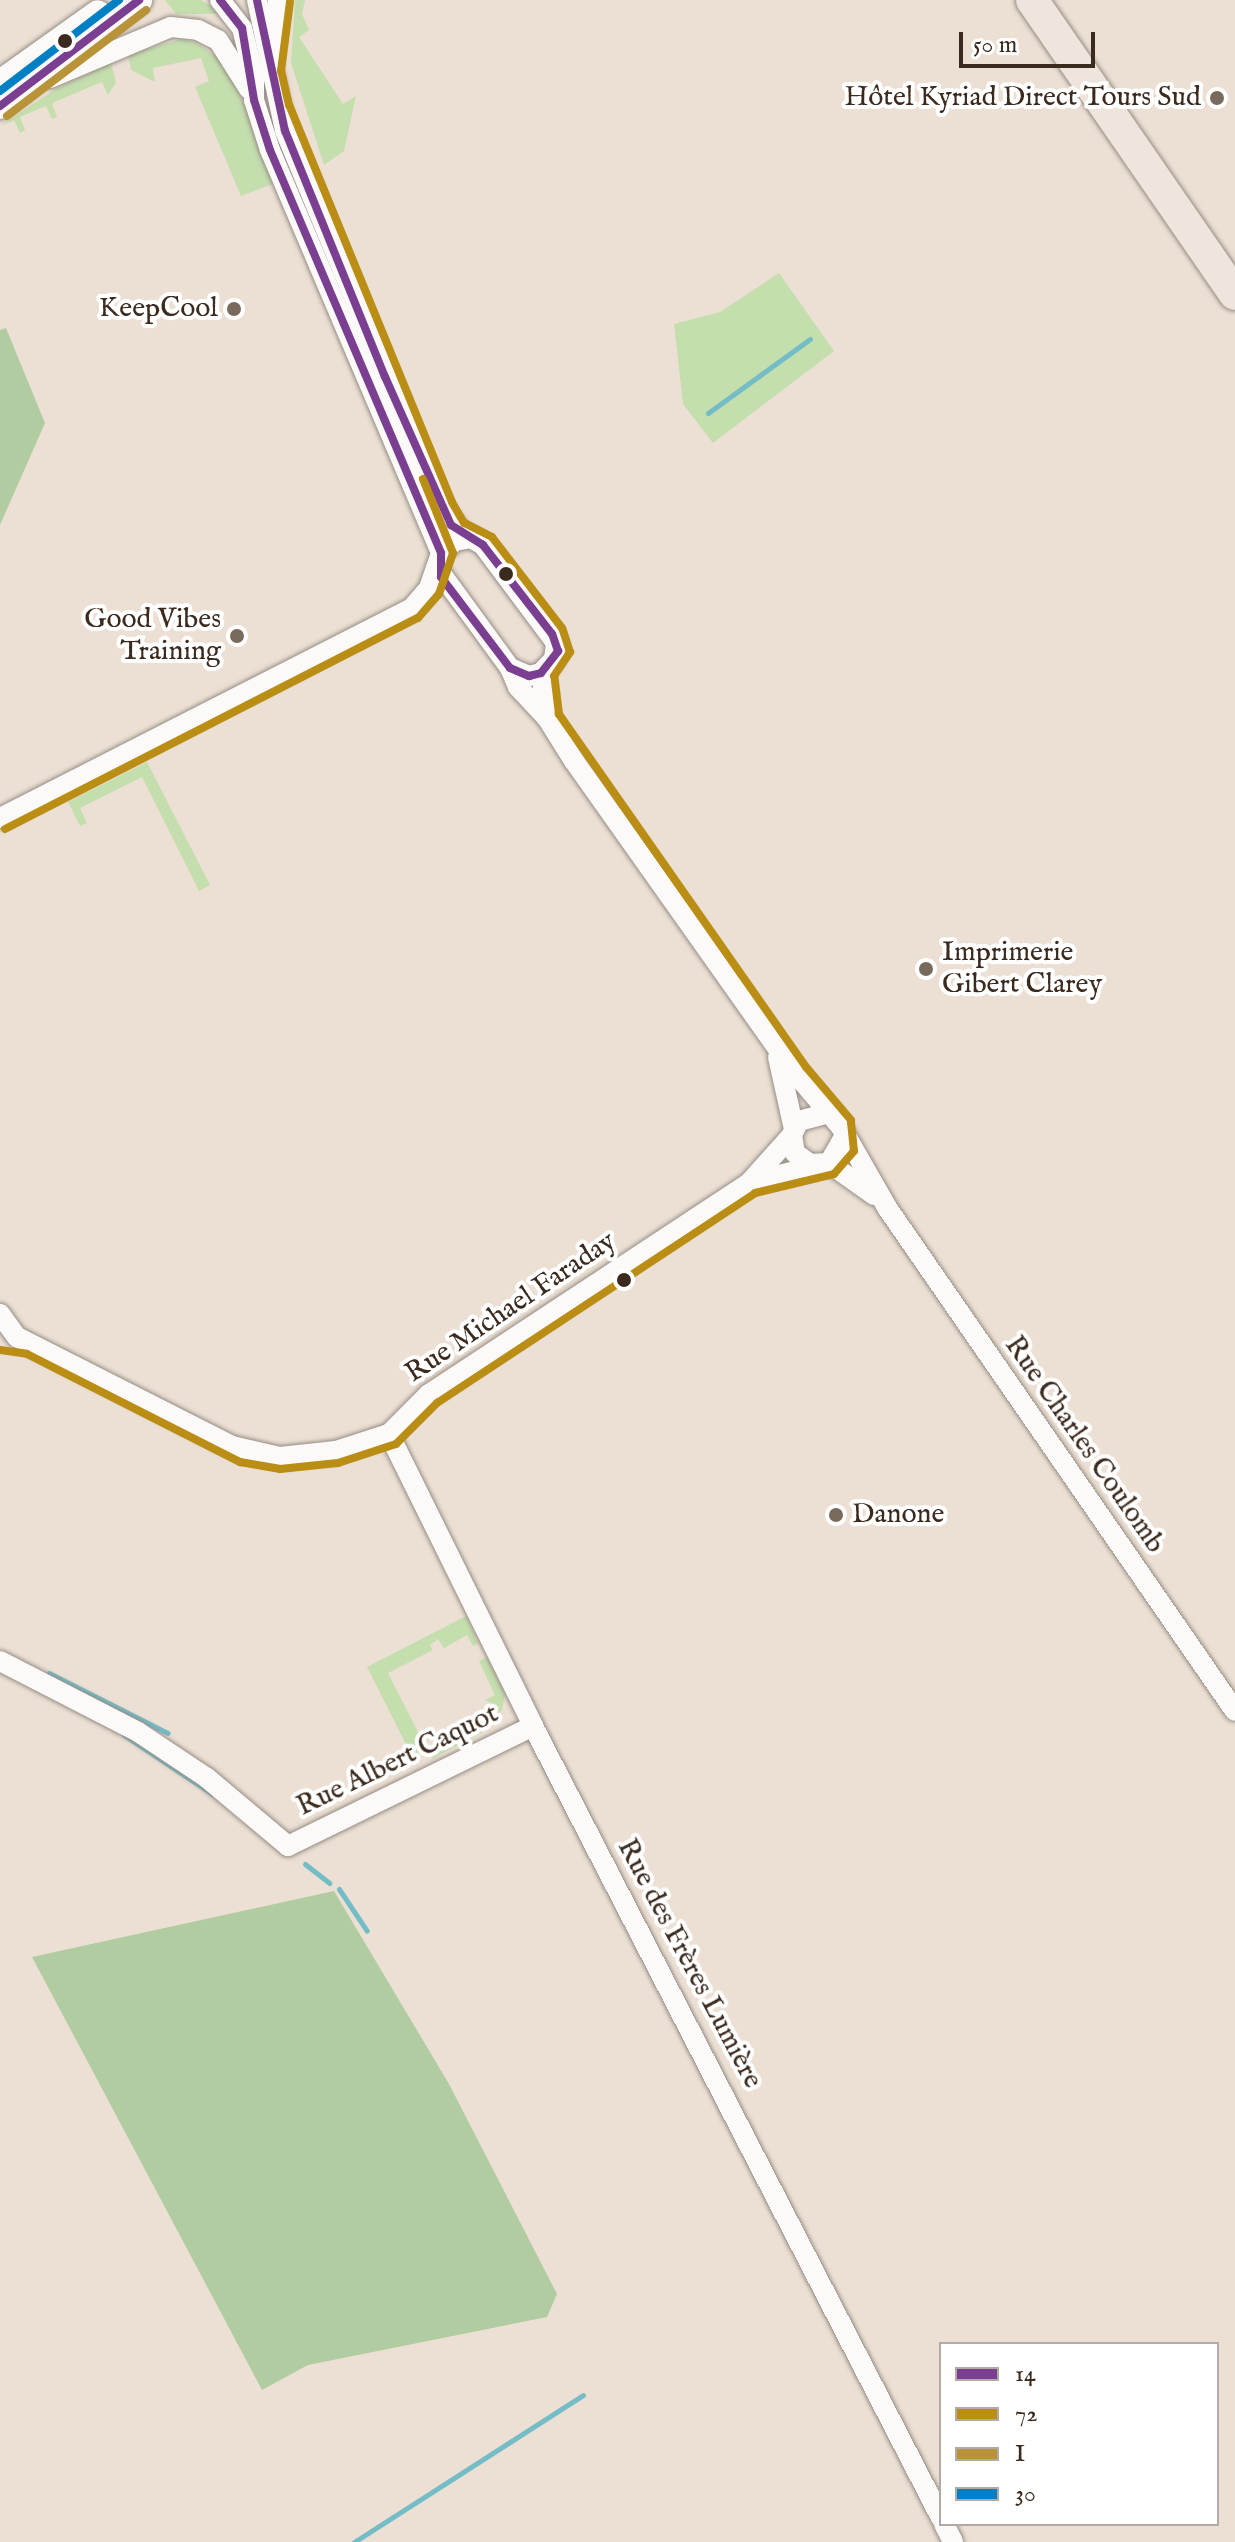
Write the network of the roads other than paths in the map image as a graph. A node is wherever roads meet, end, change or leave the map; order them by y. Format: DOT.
graph roads {
  1 [pos="115,0"];
  2 [pos="139,0"];
  3 [pos="220,0"];
  4 [pos="257,0"];
  5 [pos="278,0"];
  6 [pos="1032,0"];
  7 [pos="1055,0"];
  8 [pos="269,71"];
  9 [pos="4,96"];
  10 [pos="254,100"];
  11 [pos="1235,258"];
  12 [pos="1235,294"];
  13 [pos="465,538"];
  14 [pos="439,561"];
  15 [pos="510,668"];
  16 [pos="541,673"];
  17 [pos="547,718"];
  18 [pos="0,818"];
  19 [pos="774,1042"];
  20 [pos="825,1114"];
  21 [pos="793,1132"];
  22 [pos="844,1137"];
  23 [pos="824,1164"];
  24 [pos="750,1182"];
  25 [pos="888,1209"];
  26 [pos="0,1314"];
  27 [pos="8,1337"];
  28 [pos="389,1434"];
  29 [pos="0,1661"];
  30 [pos="1234,1708"];
  31 [pos="533,1726"];
  32 [pos="939,2514"];
  1 -- 9 [label="street"];
  2 -- 9 [label="street"];
  3 -- 10 [label="street, Rue Charles Coulomb"];
  4 -- 8 [label="street, Rue Charles Coulomb"];
  5 -- 8 [label="street"];
  6 -- 12 [label="main road"];
  7 -- 11 [label="main road"];
  8 -- 13 [label="street, Rue Charles Coulomb"];
  9 -- 10 [label="street"];
  10 -- 14 [label="street, Rue Charles Coulomb"];
  13 -- 14 [label="street"];
  13 -- 16 [label="street, Rue Charles Coulomb"];
  14 -- 15 [label="street, Rue Charles Coulomb"];
  14 -- 18 [label="street"];
  15 -- 16 [label="street"];
  15 -- 17 [label="street, Rue Charles Coulomb"];
  16 -- 17 [label="street, Rue Charles Coulomb"];
  17 -- 19 [label="street, Rue Charles Coulomb"];
  19 -- 20 [label="street, Rue Charles Coulomb"];
  19 -- 21 [label="street, Rue Charles Coulomb"];
  20 -- 21 [label="street"];
  20 -- 22 [label="street, Rue Charles Coulomb"];
  21 -- 23 [label="street, Rue Charles Coulomb"];
  21 -- 24 [label="street, Rue Michael Faraday"];
  22 -- 23 [label="street"];
  22 -- 25 [label="street, Rue Charles Coulomb"];
  23 -- 24 [label="street, Rue Michael Faraday"];
  23 -- 25 [label="street, Rue Charles Coulomb"];
  24 -- 28 [label="street, Rue Michael Faraday"];
  25 -- 30 [label="street, Rue Charles Coulomb"];
  26 -- 27 [label="street, Rue Michael Faraday"];
  27 -- 28 [label="street, Rue Michael Faraday"];
  28 -- 31 [label="street, Rue des Frères Lumière"];
  29 -- 31 [label="street, Rue Albert Caquot"];
  31 -- 32 [label="street, Rue des Frères Lumière"];
}
